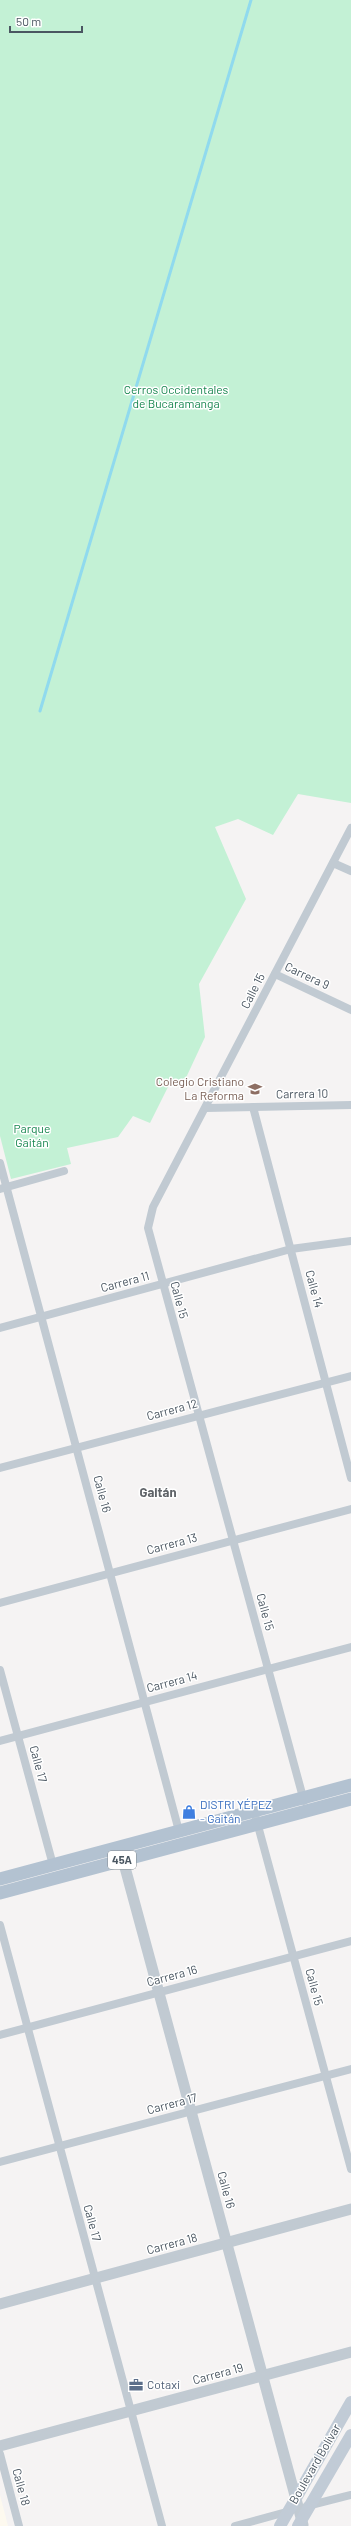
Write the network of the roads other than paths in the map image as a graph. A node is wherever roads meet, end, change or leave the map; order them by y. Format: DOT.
graph roads {
  1 [pos="351,828"];
  2 [pos="333,863"];
  3 [pos="351,871"];
  4 [pos="275,974"];
  5 [pos="351,1010"];
  6 [pos="351,1104"];
  7 [pos="253,1107"];
  8 [pos="206,1108"];
  9 [pos="0,1163"];
  10 [pos="64,1171"];
  11 [pos="3,1188"];
  12 [pos="351,1241"];
  13 [pos="291,1249"];
  14 [pos="162,1284"];
  15 [pos="41,1317"];
  16 [pos="0,1328"];
  17 [pos="351,1376"];
  18 [pos="326,1383"];
  19 [pos="198,1416"];
  20 [pos="76,1448"];
  21 [pos="0,1468"];
  22 [pos="351,1478"];
  23 [pos="351,1509"];
  24 [pos="233,1541"];
  25 [pos="110,1574"];
  26 [pos="0,1603"];
  27 [pos="351,1647"];
  28 [pos="268,1669"];
  29 [pos="0,1670"];
  30 [pos="144,1702"];
  31 [pos="18,1736"];
  32 [pos="0,1741"];
  33 [pos="351,1785"];
  34 [pos="303,1798"];
  35 [pos="351,1799"];
  36 [pos="254,1811"];
  37 [pos="306,1811"];
  38 [pos="258,1824"];
  39 [pos="179,1831"];
  40 [pos="123,1860"];
  41 [pos="53,1865"];
  42 [pos="0,1879"];
  43 [pos="0,1893"];
  44 [pos="0,1926"];
  45 [pos="351,1941"];
  46 [pos="294,1956"];
  47 [pos="159,1992"];
  48 [pos="28,2028"];
  49 [pos="0,2035"];
  50 [pos="351,2069"];
  51 [pos="326,2075"];
  52 [pos="191,2111"];
  53 [pos="59,2146"];
  54 [pos="0,2162"];
  55 [pos="351,2169"];
  56 [pos="351,2210"];
  57 [pos="227,2243"];
  58 [pos="95,2278"];
  59 [pos="0,2304"];
  60 [pos="351,2352"];
  61 [pos="263,2376"];
  62 [pos="351,2402"];
  63 [pos="131,2411"];
  64 [pos="351,2435"];
  65 [pos="0,2446"];
  66 [pos="0,2454"];
  67 [pos="351,2495"];
  68 [pos="299,2514"];
  69 [pos="19,2526"];
  70 [pos="162,2526"];
  71 [pos="235,2526"];
  72 [pos="280,2526"];
  1 -- 2 [label="street, Calle 15"];
  2 -- 3 [label="street"];
  2 -- 4 [label="street, Calle 15"];
  4 -- 5 [label="street, Carrera 9"];
  4 -- 8 [label="street, Calle 15"];
  6 -- 7 [label="street, Carrera 10"];
  7 -- 8 [label="street, Carrera 10"];
  7 -- 13 [label="street, Calle 14"];
  8 -- 14 [label="street, Calle 15"];
  9 -- 11 [label="street, Calle 16"];
  10 -- 11 [label="street"];
  11 -- 15 [label="street, Calle 16"];
  12 -- 13 [label="street, Carrera 11"];
  13 -- 14 [label="street, Carrera 11"];
  13 -- 18 [label="street, Calle 14"];
  14 -- 15 [label="street, Carrera 11"];
  14 -- 19 [label="street, Calle 15"];
  15 -- 16 [label="street, Carrera 11"];
  15 -- 20 [label="street, Calle 16"];
  17 -- 18 [label="street, Carrera 12"];
  18 -- 19 [label="street, Carrera 12"];
  18 -- 22 [label="street, Calle 14"];
  19 -- 20 [label="street, Carrera 12"];
  19 -- 24 [label="street, Calle 15"];
  20 -- 21 [label="street, Carrera 12"];
  20 -- 25 [label="street, Calle 16"];
  23 -- 24 [label="street, Carrera 13"];
  24 -- 25 [label="street, Carrera 13"];
  24 -- 28 [label="street, Calle 15"];
  25 -- 26 [label="street, Carrera 13"];
  25 -- 30 [label="street, Calle 16"];
  27 -- 28 [label="street, Carrera 14"];
  28 -- 30 [label="street, Carrera 14"];
  28 -- 34 [label="street, Calle 15"];
  29 -- 31 [label="street, Calle 17"];
  30 -- 31 [label="street, Carrera 14"];
  30 -- 39 [label="street, Calle 16"];
  31 -- 32 [label="street, Carrera 14"];
  31 -- 41 [label="street, Calle 17"];
  33 -- 34 [label="main road, 45A"];
  34 -- 36 [label="main road, 45A"];
  34 -- 37 [label="street, Calle 15"];
  35 -- 37 [label="main road, 45A"];
  36 -- 38 [label="street, Calle 15"];
  36 -- 39 [label="main road, 45A"];
  37 -- 38 [label="main road, 45A"];
  38 -- 40 [label="main road, 45A"];
  38 -- 46 [label="street, Calle 15"];
  39 -- 41 [label="main road, 45A"];
  40 -- 43 [label="main road, 45A"];
  40 -- 47 [label="street, Calle 16"];
  41 -- 42 [label="main road, 45A"];
  44 -- 48 [label="street, Calle 17"];
  45 -- 46 [label="street, Carrera 16"];
  46 -- 47 [label="street, Carrera 16"];
  46 -- 51 [label="street, Calle 15"];
  47 -- 48 [label="street, Carrera 16"];
  47 -- 52 [label="street, Calle 16"];
  48 -- 49 [label="street, Carrera 16"];
  48 -- 53 [label="street, Calle 17"];
  50 -- 51 [label="street, Carrera 17"];
  51 -- 52 [label="street, Carrera 17"];
  51 -- 55 [label="street, Calle 15"];
  52 -- 53 [label="street, Carrera 17"];
  52 -- 57 [label="street, Calle 16"];
  53 -- 54 [label="street, Carrera 17"];
  53 -- 58 [label="street, Calle 17"];
  56 -- 57 [label="street, Carrera 18"];
  57 -- 58 [label="street, Carrera 18"];
  57 -- 61 [label="street, Calle 16"];
  58 -- 59 [label="street, Carrera 18"];
  58 -- 63 [label="street, Calle 17"];
  60 -- 61 [label="street, Carrera 19"];
  61 -- 63 [label="street, Carrera 19"];
  61 -- 68 [label="street, Calle 16"];
  62 -- 68 [label="main road, Boulevard Bolívar"];
  63 -- 65 [label="street, Carrera 19"];
  63 -- 70 [label="street, Calle 17"];
  64 -- 68 [label="main road, Boulevard Bolívar"];
  66 -- 69 [label="street, Calle 18"];
  67 -- 68 [label="street"];
  68 -- 71 [label="street"];
  68 -- 72 [label="main road, Boulevard Bolívar"];
}
